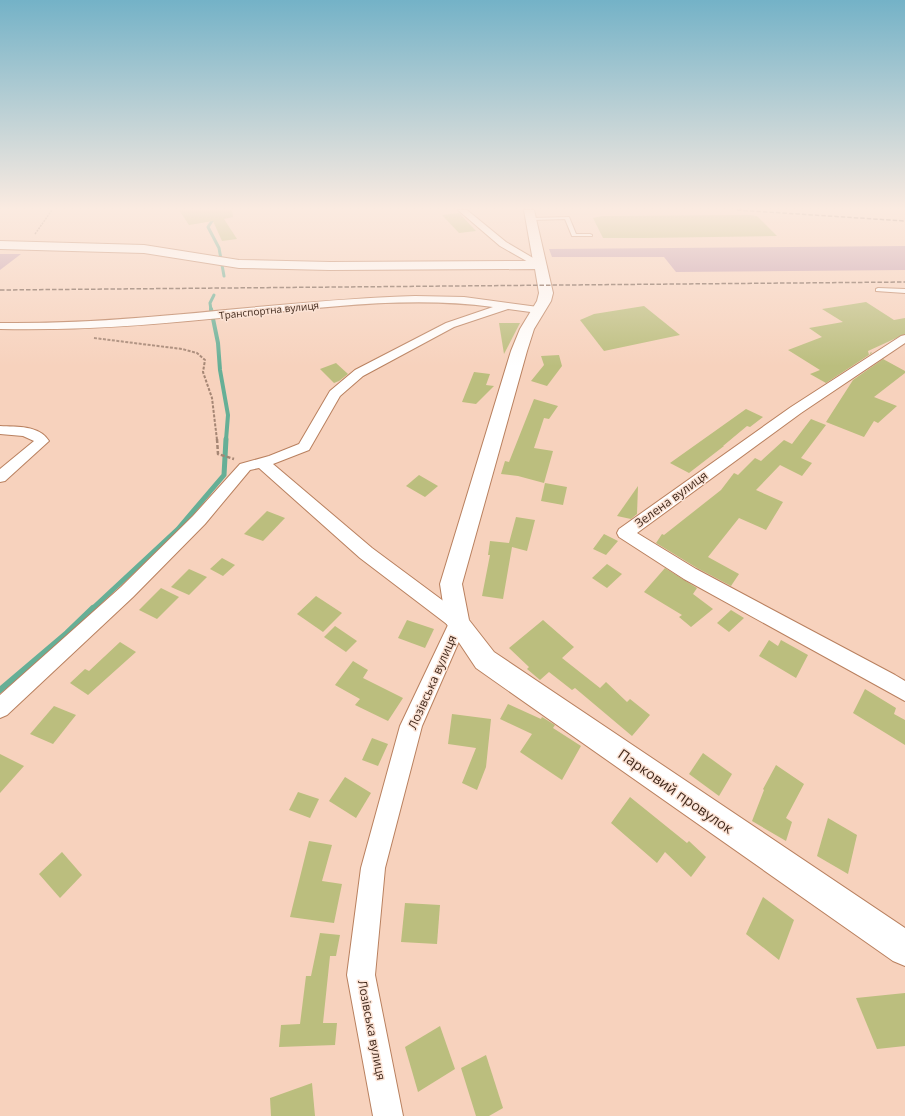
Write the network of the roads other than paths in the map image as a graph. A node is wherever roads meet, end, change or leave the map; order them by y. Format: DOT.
graph roads {
  1 [pos="226,262"];
  2 [pos="535,262"];
  3 [pos="540,265"];
  4 [pos="878,290"];
  5 [pos="905,291"];
  6 [pos="506,306"];
  7 [pos="538,310"];
  8 [pos="0,326"];
  9 [pos="905,338"];
  10 [pos="0,430"];
  11 [pos="256,464"];
  12 [pos="0,477"];
  13 [pos="458,623"];
  14 [pos="905,692"];
  15 [pos="0,708"];
  16 [pos="905,949"];
  17 [pos="388,1116"];
  1 -- 3 [label="main road"];
  2 -- 3 [label="street"];
  3 -- 7 [label="main road, Лозівська вулиця"];
  4 -- 5 [label="lane"];
  6 -- 7 [label="street, Транспортна вулиця"];
  6 -- 8 [label="street, Транспортна вулиця"];
  6 -- 11 [label="street"];
  7 -- 13 [label="main road, Лозівська вулиця"];
  9 -- 14 [label="street, Зелена вулиця"];
  10 -- 12 [label="street"];
  11 -- 13 [label="street"];
  11 -- 15 [label="street"];
  13 -- 16 [label="main road, Парковий провулок"];
  13 -- 17 [label="street, Лозівська вулиця"];
}
